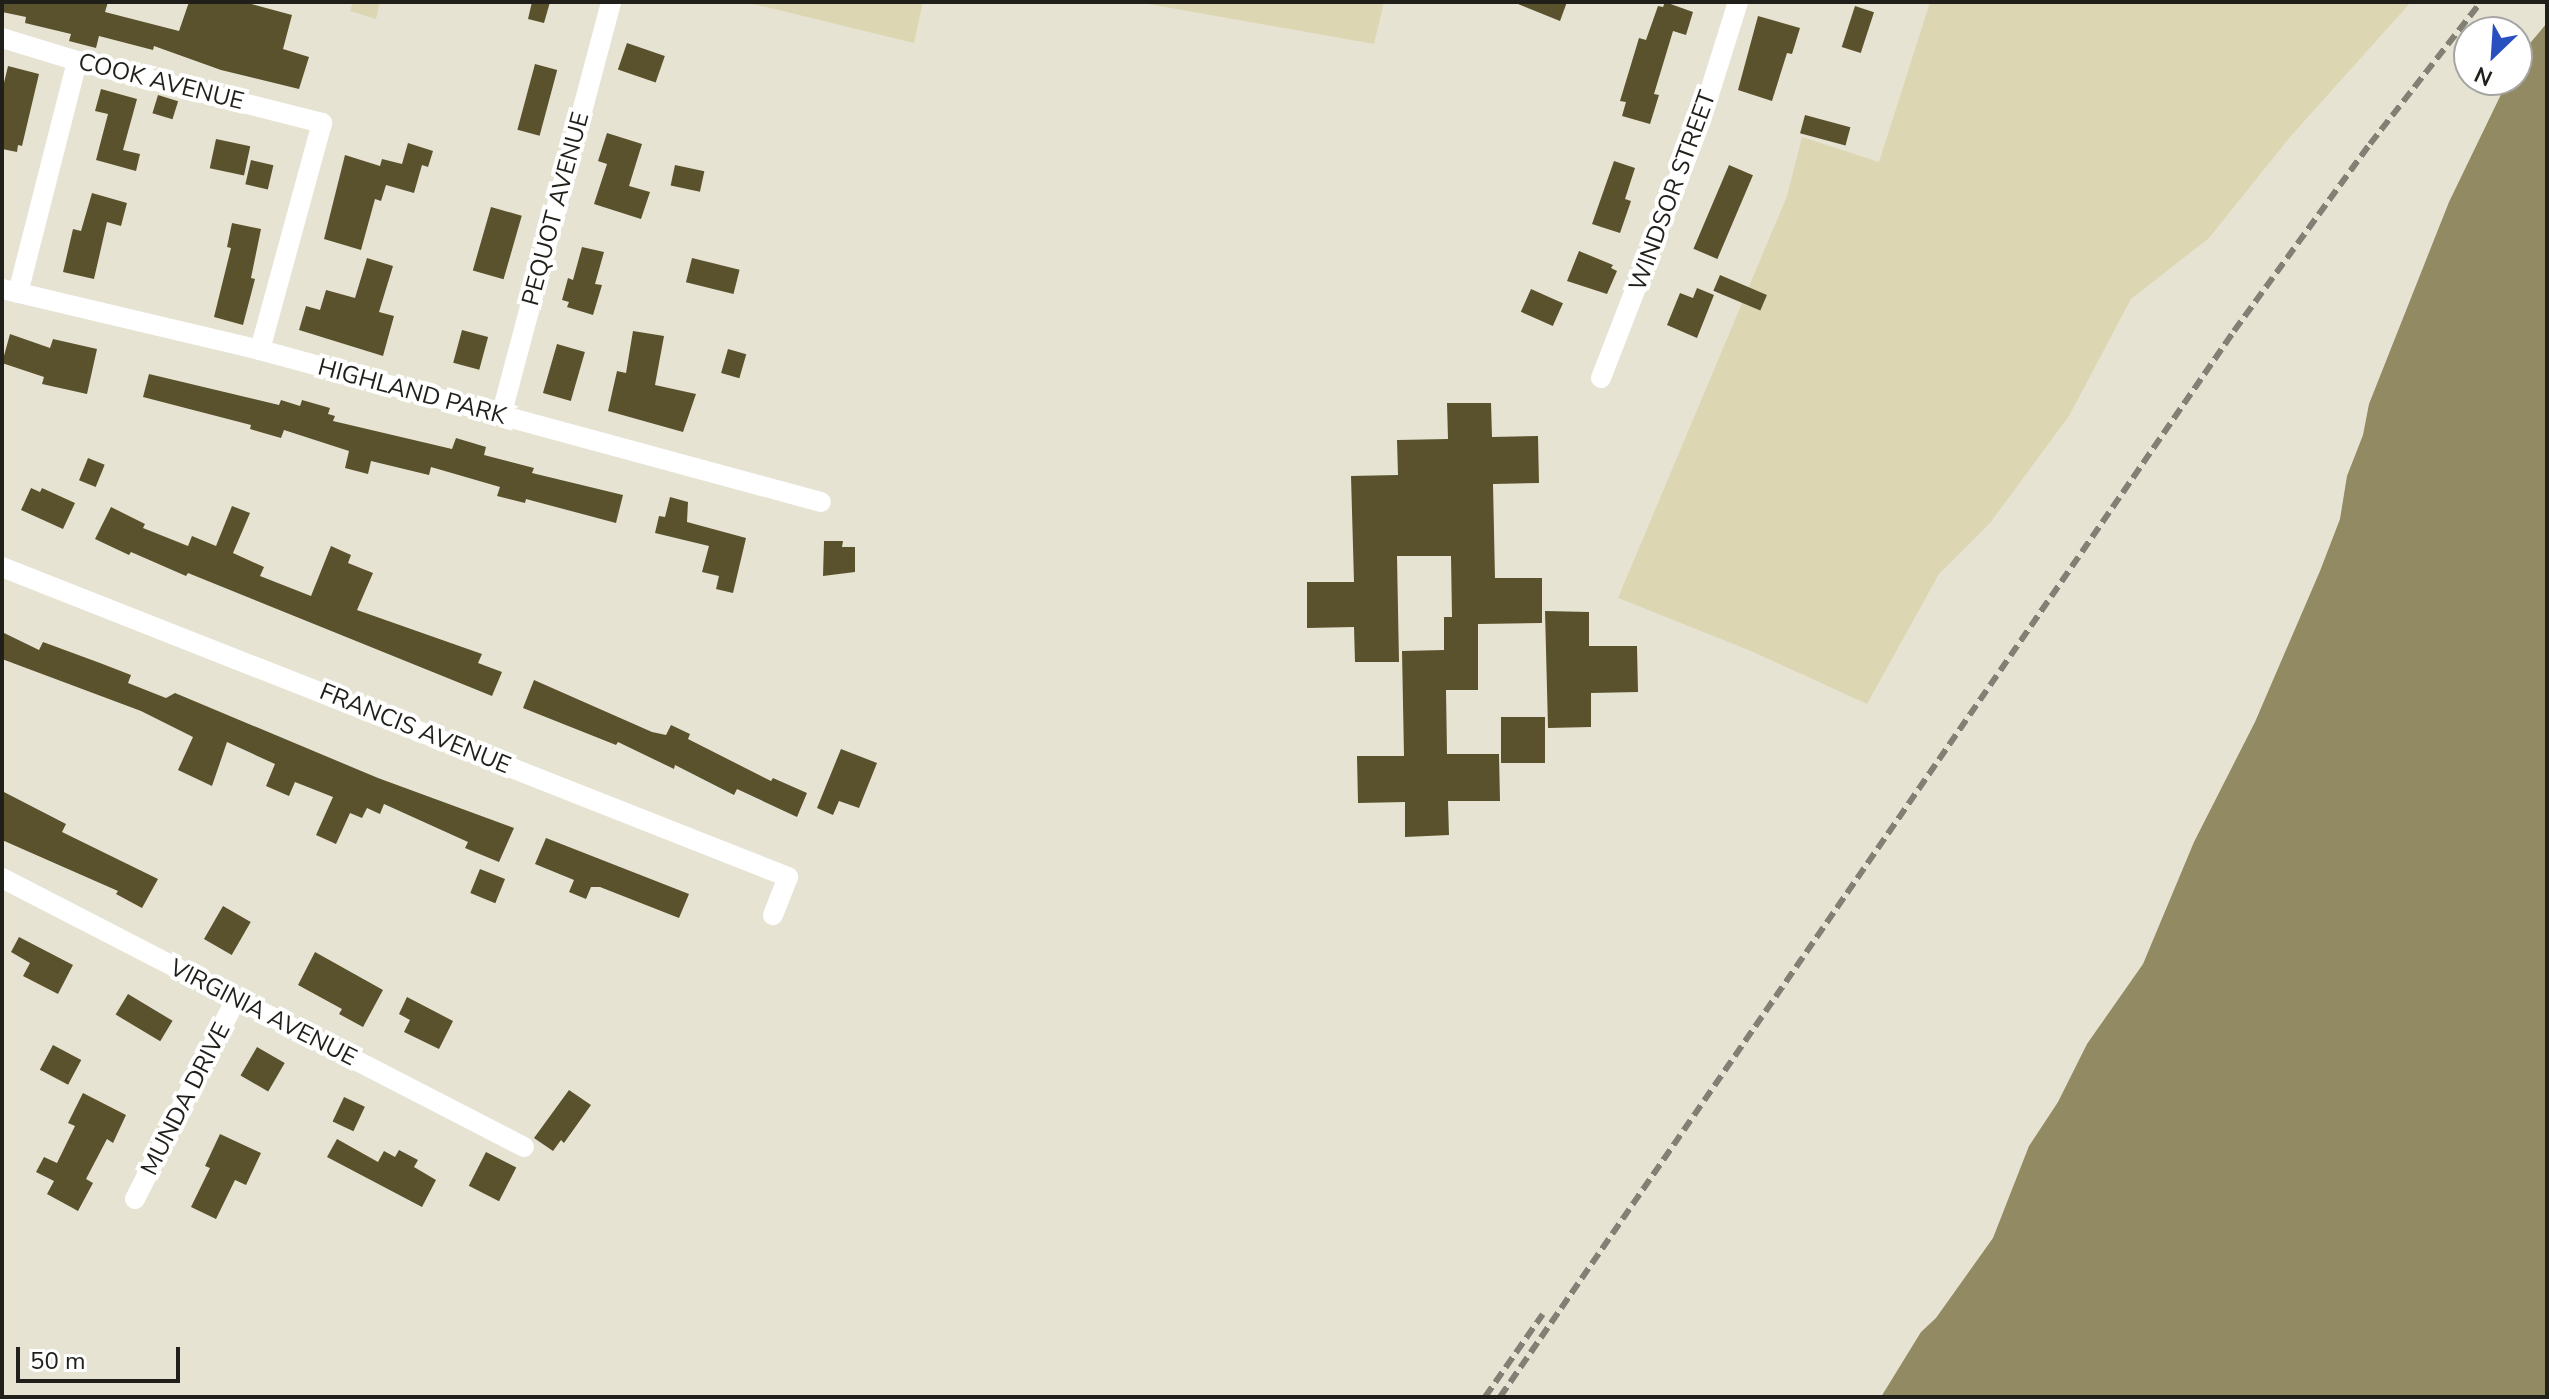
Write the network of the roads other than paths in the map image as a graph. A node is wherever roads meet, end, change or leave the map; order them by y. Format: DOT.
graph roads {
  1 [pos="611,2"];
  2 [pos="1738,2"];
  3 [pos="2,38"];
  4 [pos="77,61"];
  5 [pos="10,291"];
  6 [pos="260,350"];
  7 [pos="1601,378"];
  8 [pos="501,416"];
  9 [pos="821,502"];
  10 [pos="2,567"];
  11 [pos="2,878"];
  12 [pos="773,915"];
  13 [pos="236,999"];
  14 [pos="524,1147"];
  15 [pos="135,1199"];
  1 -- 8 [label="street, PEQUOT AVENUE"];
  2 -- 7 [label="street, WINDSOR STREET"];
  3 -- 4 [label="street, COOK AVENUE"];
  4 -- 5 [label="street"];
  4 -- 6 [label="street, COOK AVENUE"];
  5 -- 6 [label="street, HIGHLAND PARK"];
  6 -- 8 [label="street, HIGHLAND PARK"];
  8 -- 9 [label="street, HIGHLAND PARK"];
  10 -- 12 [label="street, FRANCIS AVENUE"];
  11 -- 13 [label="street, VIRGINIA AVENUE"];
  13 -- 14 [label="street, VIRGINIA AVENUE"];
  13 -- 15 [label="street, MUNDA DRIVE"];
}
